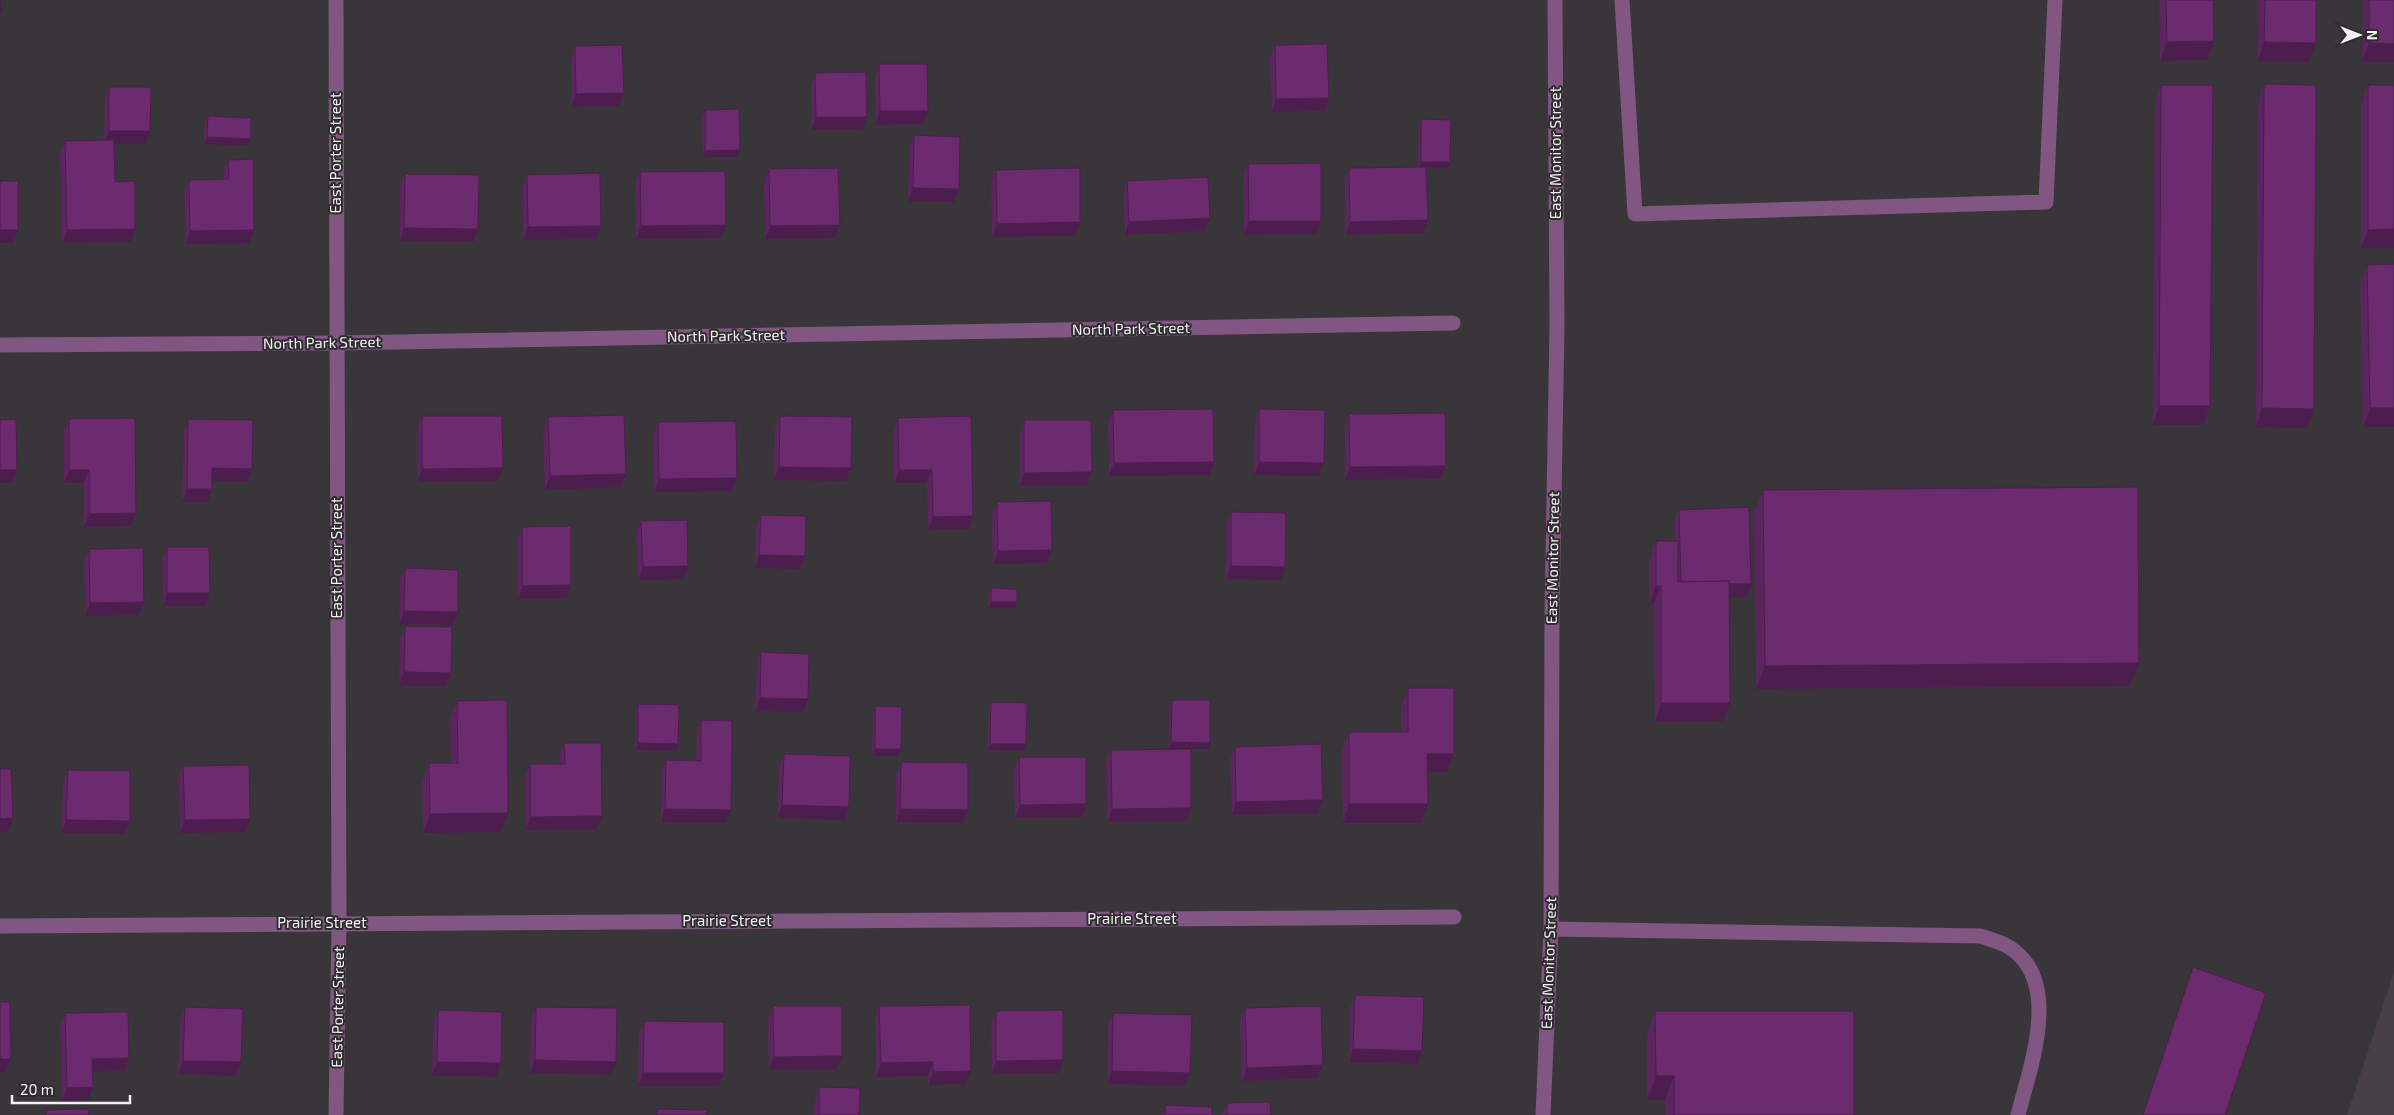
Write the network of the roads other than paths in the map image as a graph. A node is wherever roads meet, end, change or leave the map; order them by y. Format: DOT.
graph roads {
  1 [pos="336,0"];
  2 [pos="1555,0"];
  3 [pos="1622,0"];
  4 [pos="2055,0"];
  5 [pos="1453,323"];
  6 [pos="336,343"];
  7 [pos="0,345"];
  8 [pos="1454,917"];
  9 [pos="339,923"];
  10 [pos="0,926"];
  11 [pos="1551,929"];
  12 [pos="336,1115"];
  13 [pos="1543,1115"];
  14 [pos="2018,1115"];
  1 -- 6 [label="street, East Porter Street"];
  2 -- 11 [label="street, East Monitor Street"];
  3 -- 4 [label="street"];
  5 -- 6 [label="street, North Park Street"];
  6 -- 7 [label="street, North Park Street"];
  6 -- 9 [label="street, East Porter Street"];
  8 -- 9 [label="street, Prairie Street"];
  9 -- 10 [label="street, Prairie Street"];
  9 -- 12 [label="street, East Porter Street"];
  11 -- 13 [label="street, East Monitor Street"];
  11 -- 14 [label="street"];
}
